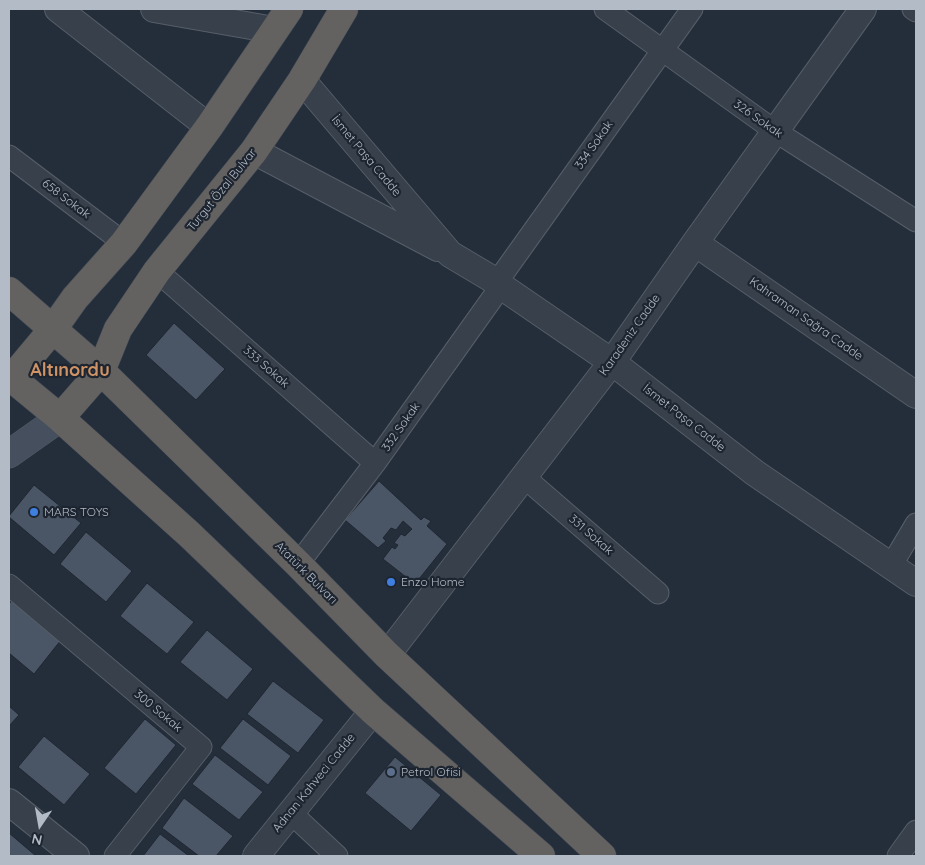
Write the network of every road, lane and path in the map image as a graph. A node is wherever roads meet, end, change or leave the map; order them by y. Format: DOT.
graph roads {
  1 [pos="58,9"];
  2 [pos="154,9"];
  3 [pos="344,9"];
  4 [pos="605,9"];
  5 [pos="692,9"];
  6 [pos="863,9"];
  7 [pos="281,19"];
  8 [pos="662,50"];
  9 [pos="302,80"];
  10 [pos="210,127"];
  11 [pos="775,132"];
  12 [pos="254,151"];
  13 [pos="9,156"];
  14 [pos="916,221"];
  15 [pos="124,243"];
  16 [pos="695,243"];
  17 [pos="450,254"];
  18 [pos="157,271"];
  19 [pos="499,284"];
  20 [pos="9,291"];
  21 [pos="53,329"];
  22 [pos="612,362"];
  23 [pos="101,371"];
  24 [pos="10,379"];
  25 [pos="916,396"];
  26 [pos="60,418"];
  27 [pos="9,454"];
  28 [pos="375,463"];
  29 [pos="524,477"];
  30 [pos="916,524"];
  31 [pos="298,564"];
  32 [pos="891,566"];
  33 [pos="916,583"];
  34 [pos="9,585"];
  35 [pos="658,593"];
  36 [pos="388,655"];
  37 [pos="373,710"];
  38 [pos="9,802"];
  39 [pos="291,813"];
  40 [pos="916,831"];
  41 [pos="76,856"];
  42 [pos="115,856"];
  43 [pos="256,856"];
  44 [pos="337,856"];
  45 [pos="542,856"];
  46 [pos="602,856"];
  47 [pos="898,856"];
  1 -- 10 [label="street"];
  2 -- 7 [label="street"];
  3 -- 9 [label="highway, Turgut Özal Bulvar"];
  4 -- 8 [label="street, 326 Sokak"];
  5 -- 8 [label="street, 334 Sokak"];
  6 -- 11 [label="street, Karadeniz Cadde"];
  7 -- 10 [label="highway"];
  8 -- 11 [label="street, 326 Sokak"];
  8 -- 19 [label="street, 334 Sokak"];
  9 -- 12 [label="highway, Turgut Özal Bulvar"];
  9 -- 17 [label="street, İsmet Paşa Cadde"];
  10 -- 15 [label="highway"];
  11 -- 14 [label="street, 326 Sokak"];
  11 -- 16 [label="street, Karadeniz Cadde"];
  12 -- 17 [label="street, İsmet Paşa Cadde"];
  12 -- 18 [label="highway, Turgut Özal Bulvar"];
  13 -- 15 [label="street, 658 Sokak"];
  15 -- 21 [label="highway"];
  16 -- 22 [label="street, Karadeniz Cadde"];
  16 -- 25 [label="street, Kahraman Sağra Cadde"];
  17 -- 19 [label="street, İsmet Paşa Cadde"];
  18 -- 23 [label="highway, Turgut Özal Bulvar"];
  18 -- 28 [label="street, 333 Sokak"];
  19 -- 22 [label="street, İsmet Paşa Cadde"];
  19 -- 28 [label="street, 332 Sokak"];
  20 -- 21 [label="highway, Atatürk Bulvarı"];
  21 -- 23 [label="highway, Atatürk Bulvarı"];
  21 -- 24 [label="highway"];
  22 -- 29 [label="street, Karadeniz Cadde"];
  22 -- 32 [label="street, İsmet Paşa Cadde"];
  23 -- 26 [label="highway, Turgut Özal Bulvar"];
  23 -- 31 [label="highway, Atatürk Bulvarı"];
  24 -- 26 [label="highway"];
  26 -- 27 [label="main road"];
  26 -- 37 [label="highway"];
  28 -- 31 [label="street, 332 Sokak"];
  29 -- 35 [label="street, 331 Sokak"];
  29 -- 36 [label="street, Karadeniz Cadde"];
  30 -- 32 [label="street"];
  31 -- 36 [label="highway, Atatürk Bulvarı"];
  32 -- 33 [label="street, İsmet Paşa Cadde"];
  34 -- 42 [label="street, 300 Sokak"];
  36 -- 46 [label="highway, Atatürk Bulvarı"];
  37 -- 39 [label="street, Adnan Kahveci Cadde"];
  37 -- 45 [label="highway"];
  38 -- 41 [label="street"];
  39 -- 43 [label="street, Adnan Kahveci Cadde"];
  39 -- 44 [label="street"];
  40 -- 47 [label="street"];
}
